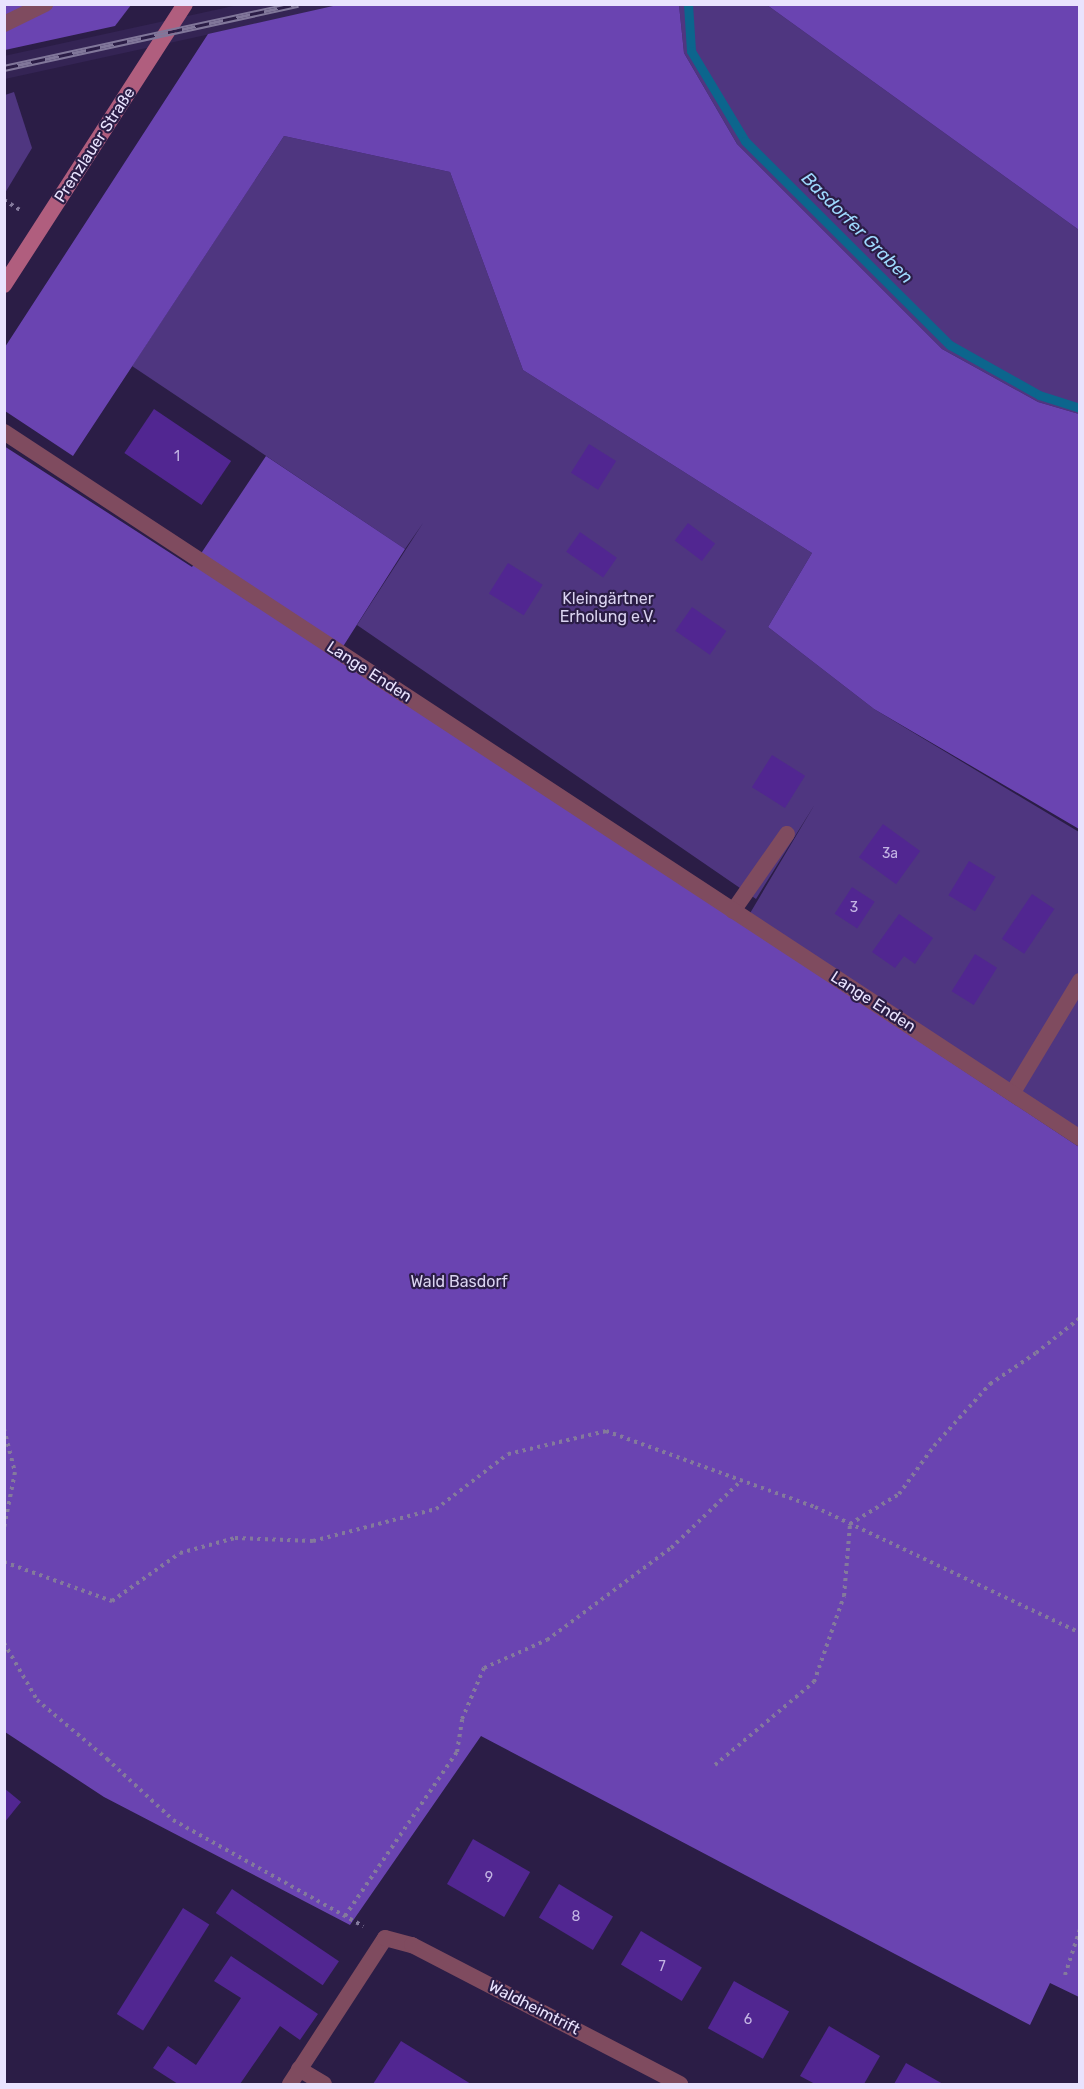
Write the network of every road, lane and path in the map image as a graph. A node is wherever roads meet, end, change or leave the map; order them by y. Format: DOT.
graph roads {
  1 [pos="45,4"];
  2 [pos="185,4"];
  3 [pos="4,24"];
  4 [pos="4,285"];
  5 [pos="4,432"];
  6 [pos="787,834"];
  7 [pos="733,911"];
  8 [pos="1080,981"];
  9 [pos="1013,1092"];
  10 [pos="1080,1137"];
  11 [pos="1080,1318"];
  12 [pos="4,1429"];
  13 [pos="742,1480"];
  14 [pos="850,1524"];
  15 [pos="4,1528"];
  16 [pos="4,1562"];
  17 [pos="1080,1633"];
  18 [pos="4,1642"];
  19 [pos="715,1765"];
  20 [pos="345,1916"];
  21 [pos="1080,1929"];
  22 [pos="385,1938"];
  23 [pos="1065,1975"];
  24 [pos="300,2068"];
  25 [pos="290,2085"];
  26 [pos="324,2085"];
  27 [pos="680,2085"];
  1 -- 3 [label="street"];
  2 -- 4 [label="main road, Prenzlauer Straße"];
  5 -- 7 [label="street, Lange Enden"];
  6 -- 7 [label="street"];
  7 -- 9 [label="street, Lange Enden"];
  8 -- 9 [label="street"];
  9 -- 10 [label="street, Lange Enden"];
  11 -- 14 [label="path"];
  12 -- 15 [label="path"];
  13 -- 14 [label="path"];
  13 -- 16 [label="path"];
  13 -- 20 [label="path"];
  14 -- 17 [label="path"];
  14 -- 19 [label="path"];
  18 -- 20 [label="path"];
  20 -- 22 [label="path"];
  21 -- 23 [label="path"];
  22 -- 24 [label="street"];
  22 -- 27 [label="street, Waldheimtrift"];
  24 -- 25 [label="street"];
  24 -- 26 [label="street"];
}
